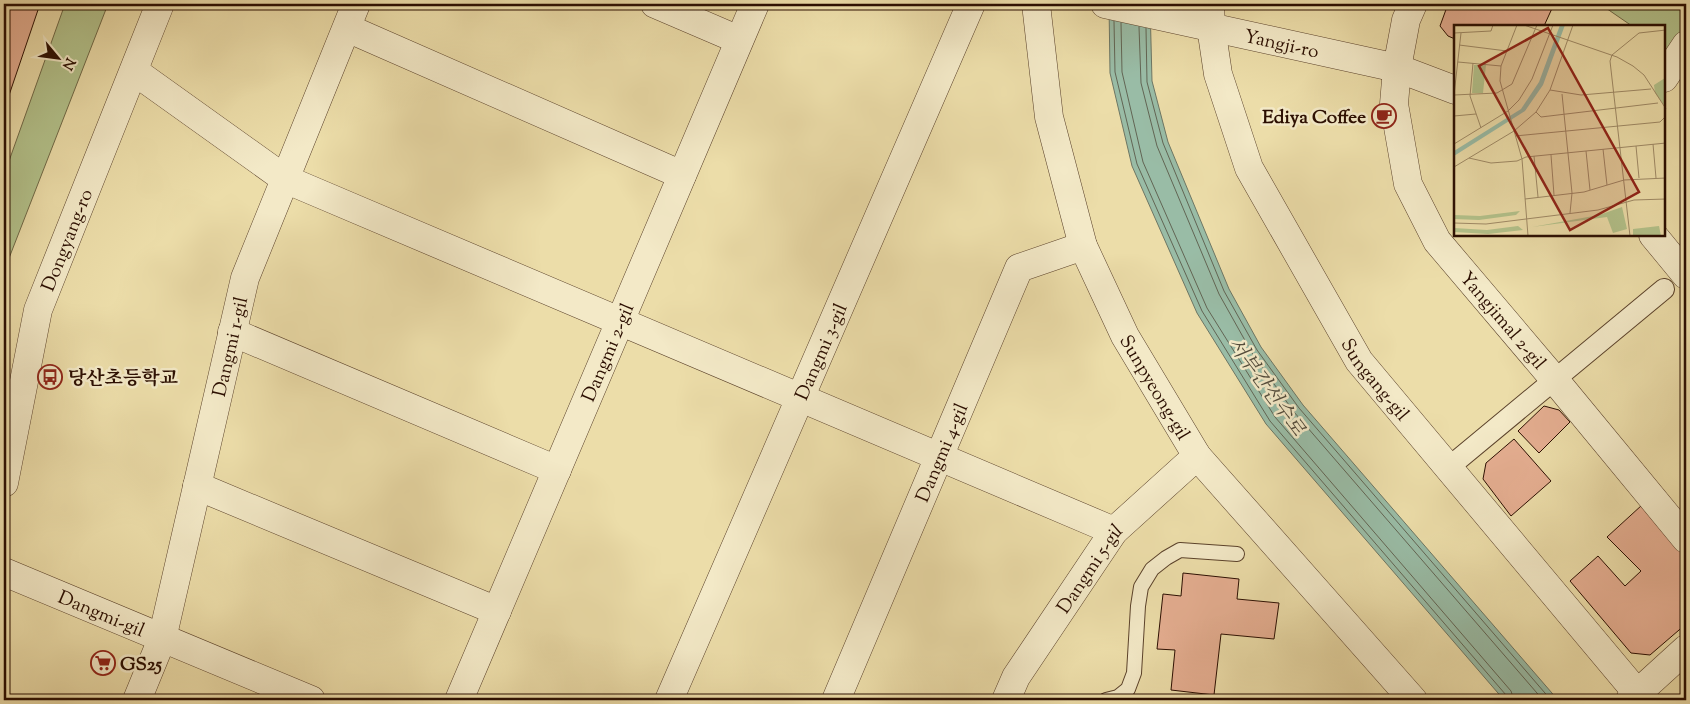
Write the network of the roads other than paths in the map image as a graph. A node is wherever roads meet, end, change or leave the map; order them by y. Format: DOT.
graph roads {
  1 [pos="160,4"];
  2 [pos="655,4"];
  3 [pos="755,4"];
  4 [pos="971,4"];
  5 [pos="1036,4"];
  6 [pos="1106,4"];
  7 [pos="1413,4"];
  8 [pos="351,16"];
  9 [pos="1204,18"];
  10 [pos="739,40"];
  11 [pos="1686,45"];
  12 [pos="1397,68"];
  13 [pos="134,71"];
  14 [pos="1665,76"];
  15 [pos="1454,90"];
  16 [pos="682,175"];
  17 [pos="286,179"];
  18 [pos="1653,236"];
  19 [pos="1083,246"];
  20 [pos="1675,282"];
  21 [pos="620,322"];
  22 [pos="232,332"];
  23 [pos="1554,379"];
  24 [pos="800,398"];
  25 [pos="1197,456"];
  26 [pos="939,457"];
  27 [pos="1448,468"];
  28 [pos="557,470"];
  29 [pos="4,483"];
  30 [pos="197,486"];
  31 [pos="1114,532"];
  32 [pos="1686,538"];
  33 [pos="1237,554"];
  34 [pos="4,572"];
  35 [pos="497,611"];
  36 [pos="162,639"];
  37 [pos="1686,649"];
  38 [pos="1637,698"];
  39 [pos="137,700"];
  40 [pos="311,700"];
  41 [pos="459,700"];
  42 [pos="669,700"];
  43 [pos="836,700"];
  44 [pos="1006,700"];
  45 [pos="1106,700"];
  46 [pos="1413,700"];
  1 -- 13 [label="street, Dongyang-ro"];
  2 -- 10 [label="street"];
  3 -- 10 [label="street, Dangmi 2-gil"];
  4 -- 24 [label="street, Dangmi 3-gil"];
  5 -- 19 [label="street, Sunpyeong-gil"];
  6 -- 9 [label="street, Yangji-ro"];
  7 -- 12 [label="street, Yangjimal 2-gil"];
  8 -- 16 [label="street"];
  8 -- 17 [label="street, Dangmi 1-gil"];
  9 -- 12 [label="street, Yangji-ro"];
  9 -- 27 [label="street, Sungang-gil"];
  10 -- 16 [label="street, Dangmi 2-gil"];
  11 -- 14 [label="street"];
  12 -- 15 [label="street, Yangji-ro"];
  12 -- 23 [label="street, Yangjimal 2-gil"];
  13 -- 17 [label="street"];
  13 -- 29 [label="street, Dongyang-ro"];
  16 -- 21 [label="street, Dangmi 2-gil"];
  17 -- 21 [label="street"];
  17 -- 22 [label="street, Dangmi 1-gil"];
  18 -- 20 [label="street"];
  19 -- 25 [label="street, Sunpyeong-gil"];
  19 -- 26 [label="street, Dangmi 4-gil"];
  20 -- 23 [label="street"];
  21 -- 24 [label="street"];
  21 -- 28 [label="street, Dangmi 2-gil"];
  22 -- 28 [label="street"];
  22 -- 30 [label="street, Dangmi 1-gil"];
  23 -- 27 [label="street"];
  23 -- 32 [label="street, Yangjimal 2-gil"];
  24 -- 26 [label="street"];
  24 -- 42 [label="street, Dangmi 3-gil"];
  25 -- 31 [label="street, Dangmi 5-gil"];
  25 -- 46 [label="street, Sunpyeong-gil"];
  26 -- 31 [label="street"];
  26 -- 43 [label="street, Dangmi 4-gil"];
  27 -- 38 [label="street, Sungang-gil"];
  28 -- 35 [label="street, Dangmi 2-gil"];
  30 -- 35 [label="street"];
  30 -- 36 [label="street, Dangmi 1-gil"];
  31 -- 44 [label="street, Dangmi 5-gil"];
  33 -- 45 [label="lane"];
  34 -- 36 [label="street, Dangmi-gil"];
  35 -- 41 [label="street, Dangmi 2-gil"];
  36 -- 39 [label="street, Dangmi 1-gil"];
  36 -- 40 [label="street, Dangmi-gil"];
  37 -- 38 [label="street"];
}
